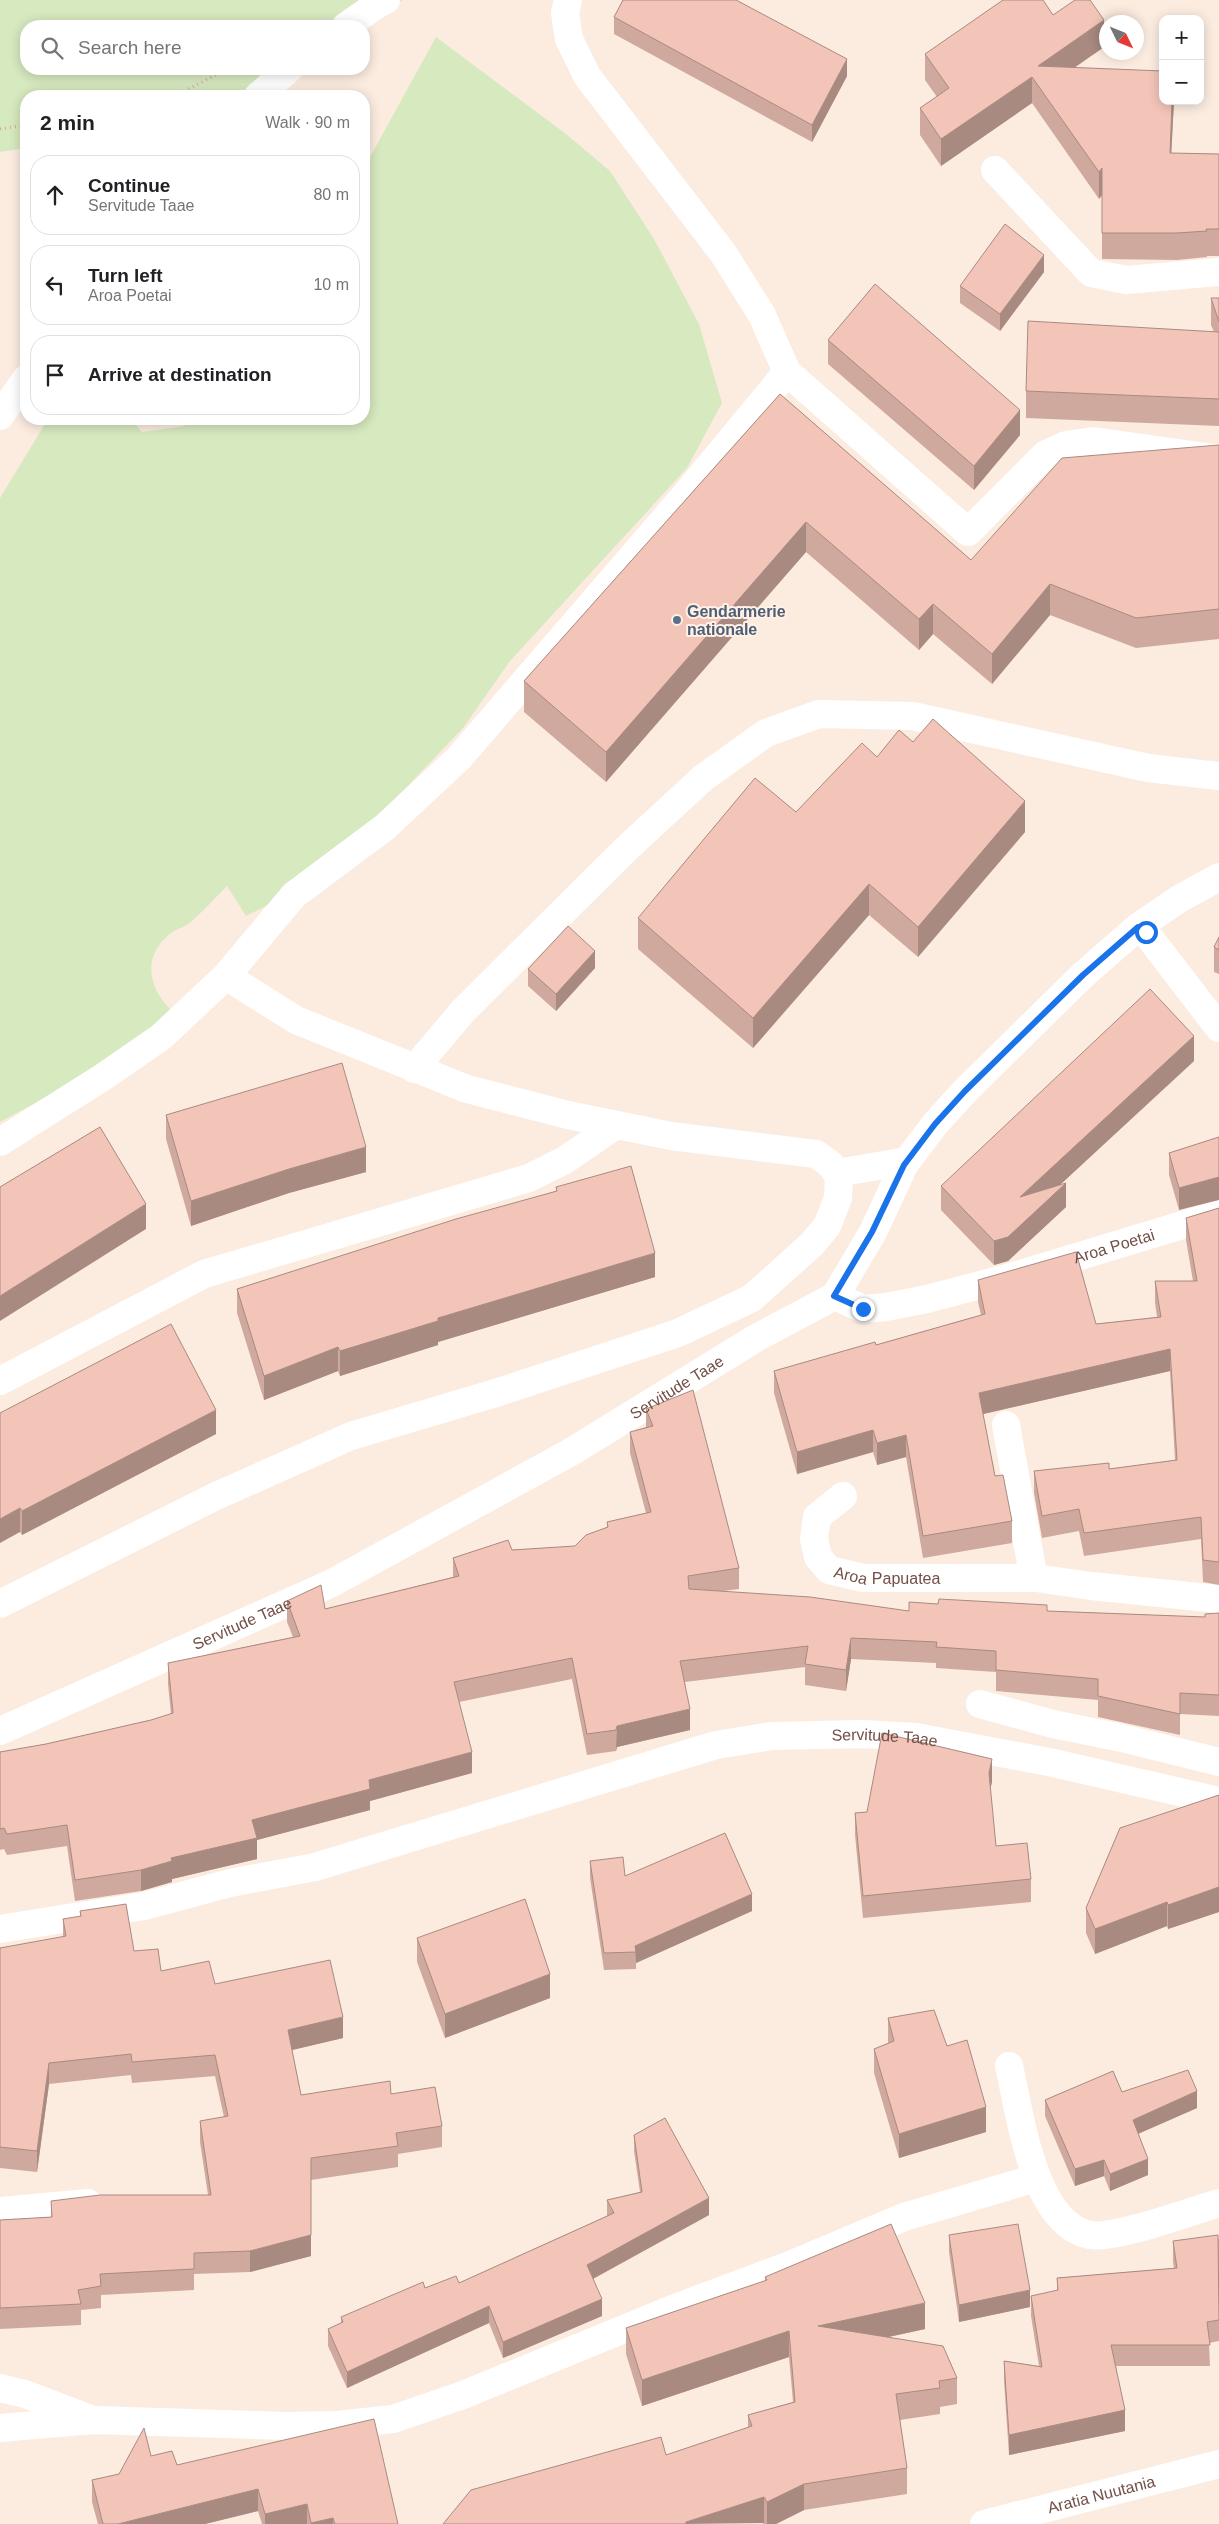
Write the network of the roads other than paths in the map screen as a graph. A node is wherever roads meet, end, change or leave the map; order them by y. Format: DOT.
graph roads {
  1 [pos="386,0"];
  2 [pos="568,0"];
  3 [pos="355,20"];
  4 [pos="282,75"];
  5 [pos="265,90"];
  6 [pos="995,170"];
  7 [pos="1219,272"];
  8 [pos="787,372"];
  9 [pos="20,388"];
  10 [pos="0,416"];
  11 [pos="1219,459"];
  12 [pos="1219,776"];
  13 [pos="1219,878"];
  14 [pos="1138,927"];
  15 [pos="226,976"];
  16 [pos="1219,1028"];
  17 [pos="414,1069"];
  18 [pos="616,1125"];
  19 [pos="0,1142"];
  20 [pos="907,1161"];
  21 [pos="837,1172"];
  22 [pos="1219,1214"];
  23 [pos="834,1296"];
  24 [pos="0,1381"];
  25 [pos="1006,1425"];
  26 [pos="843,1496"];
  27 [pos="1036,1578"];
  28 [pos="1219,1599"];
  29 [pos="0,1604"];
  30 [pos="980,1704"];
  31 [pos="0,1731"];
  32 [pos="1219,1762"];
  33 [pos="1219,1802"];
  34 [pos="0,1929"];
  35 [pos="1009,2066"];
  36 [pos="1036,2178"];
  37 [pos="92,2203"];
  38 [pos="1219,2203"];
  39 [pos="0,2211"];
  40 [pos="0,2388"];
  41 [pos="93,2420"];
  42 [pos="0,2428"];
  43 [pos="1219,2464"];
  44 [pos="984,2524"];
  1 -- 3 [label="street"];
  2 -- 8 [label="street"];
  4 -- 5 [label="street"];
  6 -- 7 [label="street"];
  8 -- 11 [label="street"];
  8 -- 15 [label="street"];
  9 -- 10 [label="street"];
  12 -- 17 [label="street"];
  13 -- 14 [label="street"];
  14 -- 16 [label="street"];
  14 -- 20 [label="street"];
  15 -- 17 [label="street"];
  15 -- 19 [label="street"];
  17 -- 18 [label="street"];
  18 -- 21 [label="street"];
  18 -- 24 [label="street"];
  20 -- 21 [label="street"];
  20 -- 23 [label="street"];
  21 -- 29 [label="street"];
  22 -- 23 [label="street, Aroa Poetai"];
  23 -- 31 [label="street, Servitude Taae"];
  25 -- 27 [label="street"];
  26 -- 27 [label="street, Aroa Papuatea"];
  27 -- 28 [label="street, Aroa Papuatea"];
  30 -- 32 [label="street"];
  33 -- 34 [label="street, Servitude Taae"];
  35 -- 36 [label="street"];
  36 -- 38 [label="street"];
  36 -- 41 [label="street"];
  37 -- 39 [label="street"];
  40 -- 41 [label="street"];
  41 -- 42 [label="street"];
  43 -- 44 [label="street, Aratia Nuutania"];
}
